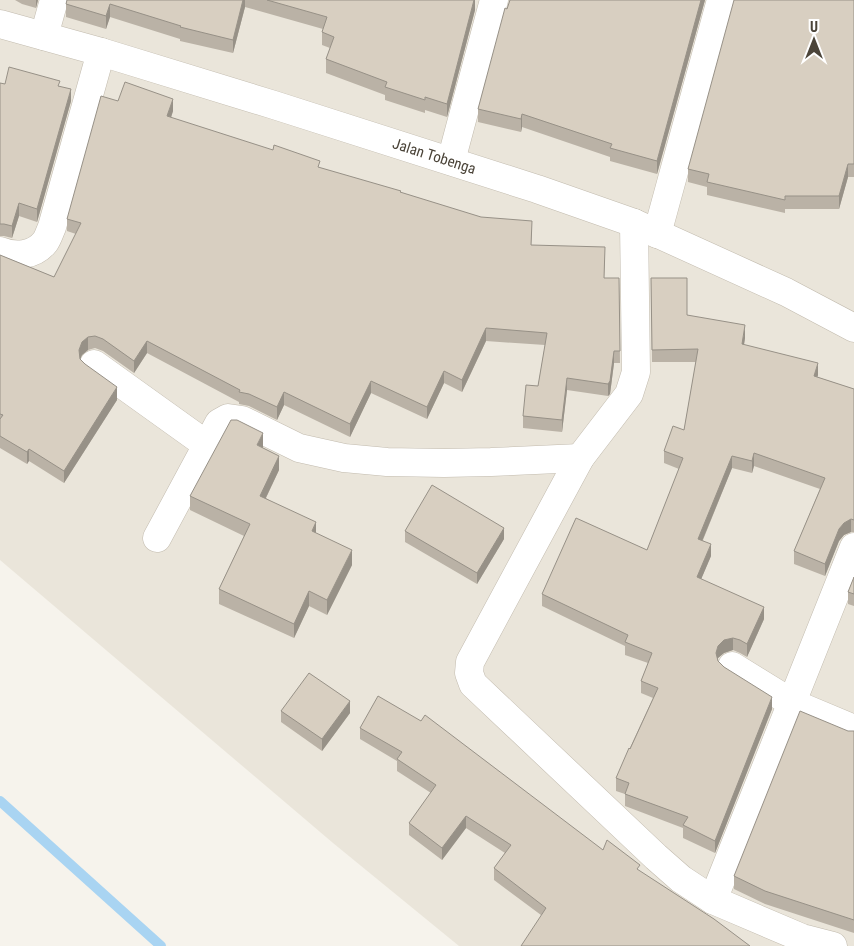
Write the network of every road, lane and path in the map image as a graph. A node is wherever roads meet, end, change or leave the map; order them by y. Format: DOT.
graph roads {
  1 [pos="54,0"];
  2 [pos="494,0"];
  3 [pos="721,0"];
  4 [pos="0,24"];
  5 [pos="44,36"];
  6 [pos="101,52"];
  7 [pos="451,161"];
  8 [pos="646,228"];
  9 [pos="0,251"];
  10 [pos="854,328"];
  11 [pos="94,364"];
  12 [pos="207,445"];
  13 [pos="580,458"];
  14 [pos="157,538"];
  15 [pos="854,547"];
  16 [pos="732,666"];
  17 [pos="792,703"];
  18 [pos="854,729"];
  19 [pos="713,900"];
  20 [pos="833,946"];
  1 -- 5 [label="street"];
  2 -- 7 [label="street"];
  3 -- 8 [label="street"];
  4 -- 5 [label="street, Jalan Tobenga"];
  5 -- 6 [label="street, Jalan Tobenga"];
  6 -- 7 [label="street, Jalan Tobenga"];
  6 -- 9 [label="street"];
  7 -- 8 [label="street, Jalan Tobenga"];
  8 -- 10 [label="street, Jalan Tobenga"];
  8 -- 13 [label="street"];
  11 -- 12 [label="street"];
  12 -- 13 [label="street"];
  12 -- 14 [label="street"];
  13 -- 19 [label="street"];
  15 -- 17 [label="street"];
  16 -- 17 [label="street"];
  17 -- 18 [label="street"];
  17 -- 19 [label="street"];
  19 -- 20 [label="street"];
}
